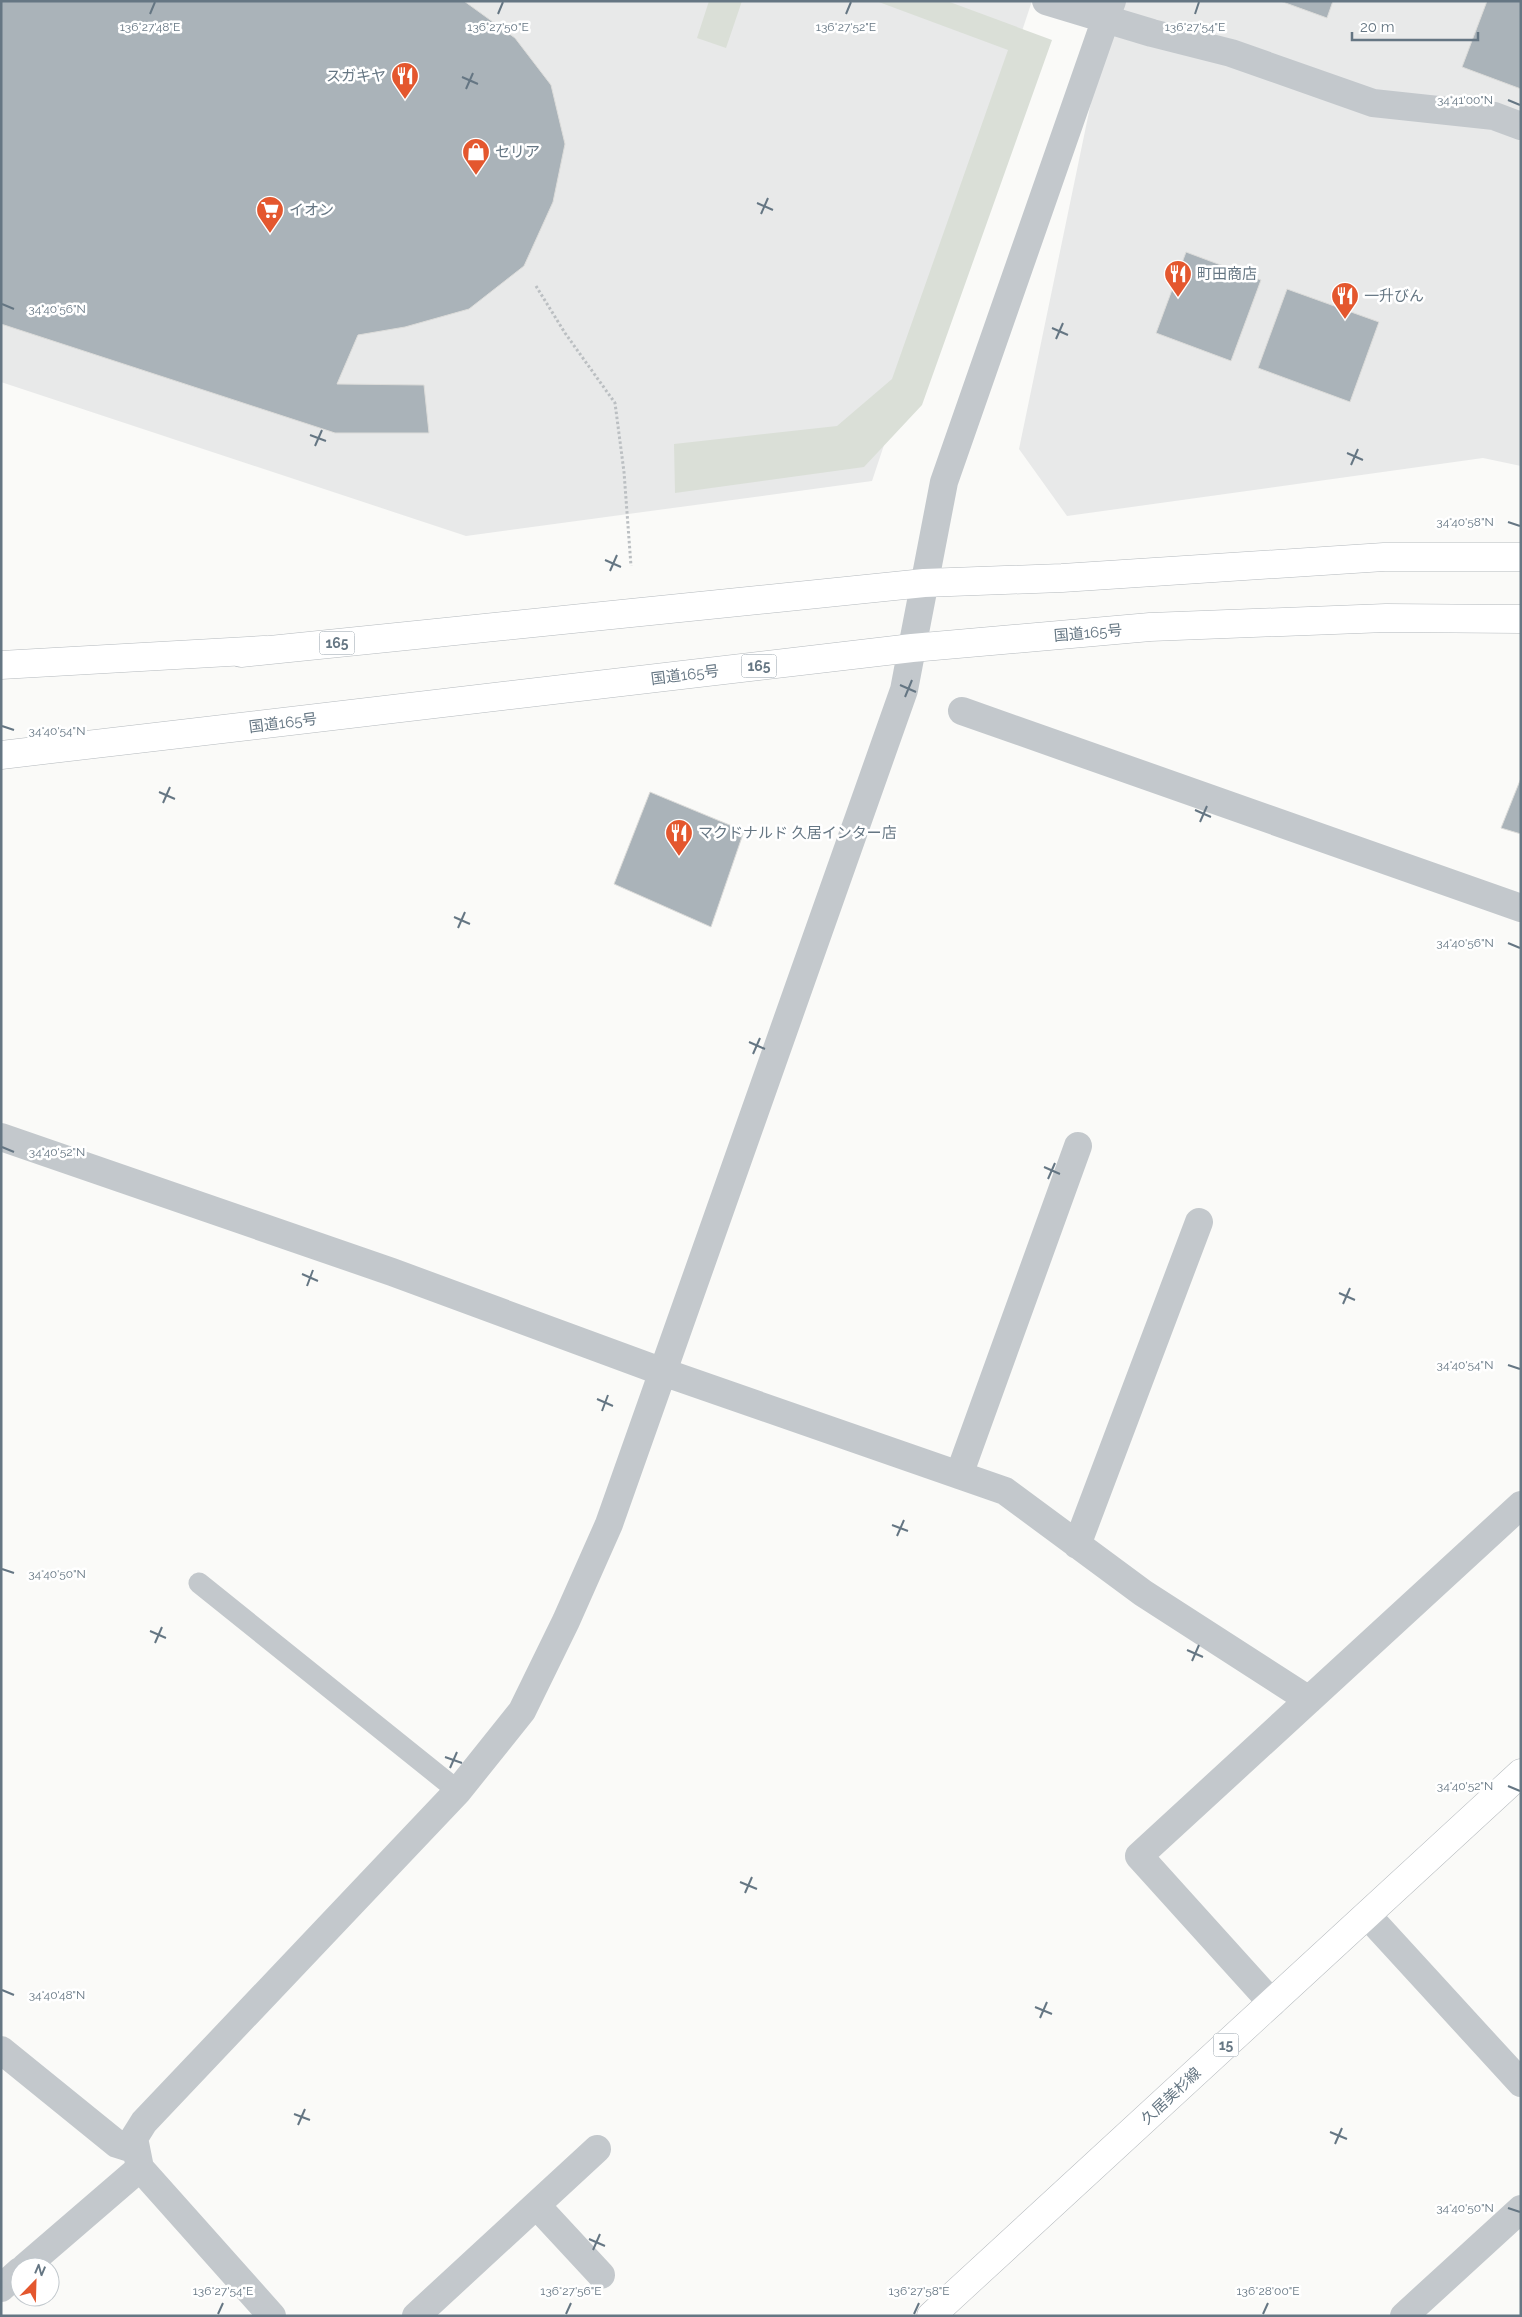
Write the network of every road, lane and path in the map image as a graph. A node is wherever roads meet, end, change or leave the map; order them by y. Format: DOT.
graph roads {
  1 [pos="1046,1"];
  2 [pos="1109,11"];
  3 [pos="1521,126"];
  4 [pos="536,286"];
  5 [pos="1521,557"];
  6 [pos="631,566"];
  7 [pos="924,583"];
  8 [pos="1521,619"];
  9 [pos="912,648"];
  10 [pos="264,650"];
  11 [pos="1,665"];
  12 [pos="1,678"];
  13 [pos="962,710"];
  14 [pos="1,755"];
  15 [pos="1521,908"];
  16 [pos="1,1137"];
  17 [pos="1078,1146"];
  18 [pos="1200,1222"];
  19 [pos="663,1372"];
  20 [pos="959,1475"];
  21 [pos="1521,1505"];
  22 [pos="1077,1545"];
  23 [pos="199,1583"];
  24 [pos="1309,1700"];
  25 [pos="1521,1773"];
  26 [pos="458,1791"];
  27 [pos="1367,1915"];
  28 [pos="1272,2002"];
  29 [pos="1,2050"];
  30 [pos="1521,2083"];
  31 [pos="597,2149"];
  32 [pos="138,2159"];
  33 [pos="537,2206"];
  34 [pos="1521,2209"];
  35 [pos="35,2257"];
  36 [pos="601,2275"];
  37 [pos="272,2316"];
  38 [pos="416,2316"];
  39 [pos="931,2316"];
  40 [pos="1404,2316"];
  1 -- 2 [label="street"];
  2 -- 3 [label="street"];
  2 -- 7 [label="street"];
  4 -- 6 [label="path"];
  5 -- 7 [label="main road, 165"];
  7 -- 9 [label="street"];
  7 -- 10 [label="main road, 165"];
  8 -- 9 [label="main road, 国道165号 / 165"];
  9 -- 14 [label="main road, 国道165号 / 165"];
  9 -- 19 [label="street"];
  10 -- 11 [label="main road"];
  10 -- 12 [label="main road, 165"];
  13 -- 15 [label="street"];
  16 -- 19 [label="street"];
  17 -- 20 [label="street"];
  18 -- 22 [label="street"];
  19 -- 20 [label="street"];
  19 -- 26 [label="street"];
  20 -- 22 [label="street"];
  21 -- 24 [label="street"];
  22 -- 24 [label="street"];
  23 -- 26 [label="lane"];
  24 -- 28 [label="street"];
  25 -- 27 [label="main road, 久居美杉線 / 15"];
  26 -- 32 [label="street"];
  27 -- 28 [label="main road, 久居美杉線 / 15"];
  27 -- 30 [label="street"];
  28 -- 39 [label="main road, 久居美杉線 / 15"];
  29 -- 32 [label="street"];
  31 -- 33 [label="street"];
  32 -- 35 [label="street"];
  32 -- 37 [label="street"];
  33 -- 36 [label="street"];
  33 -- 38 [label="street"];
  34 -- 40 [label="street"];
}
